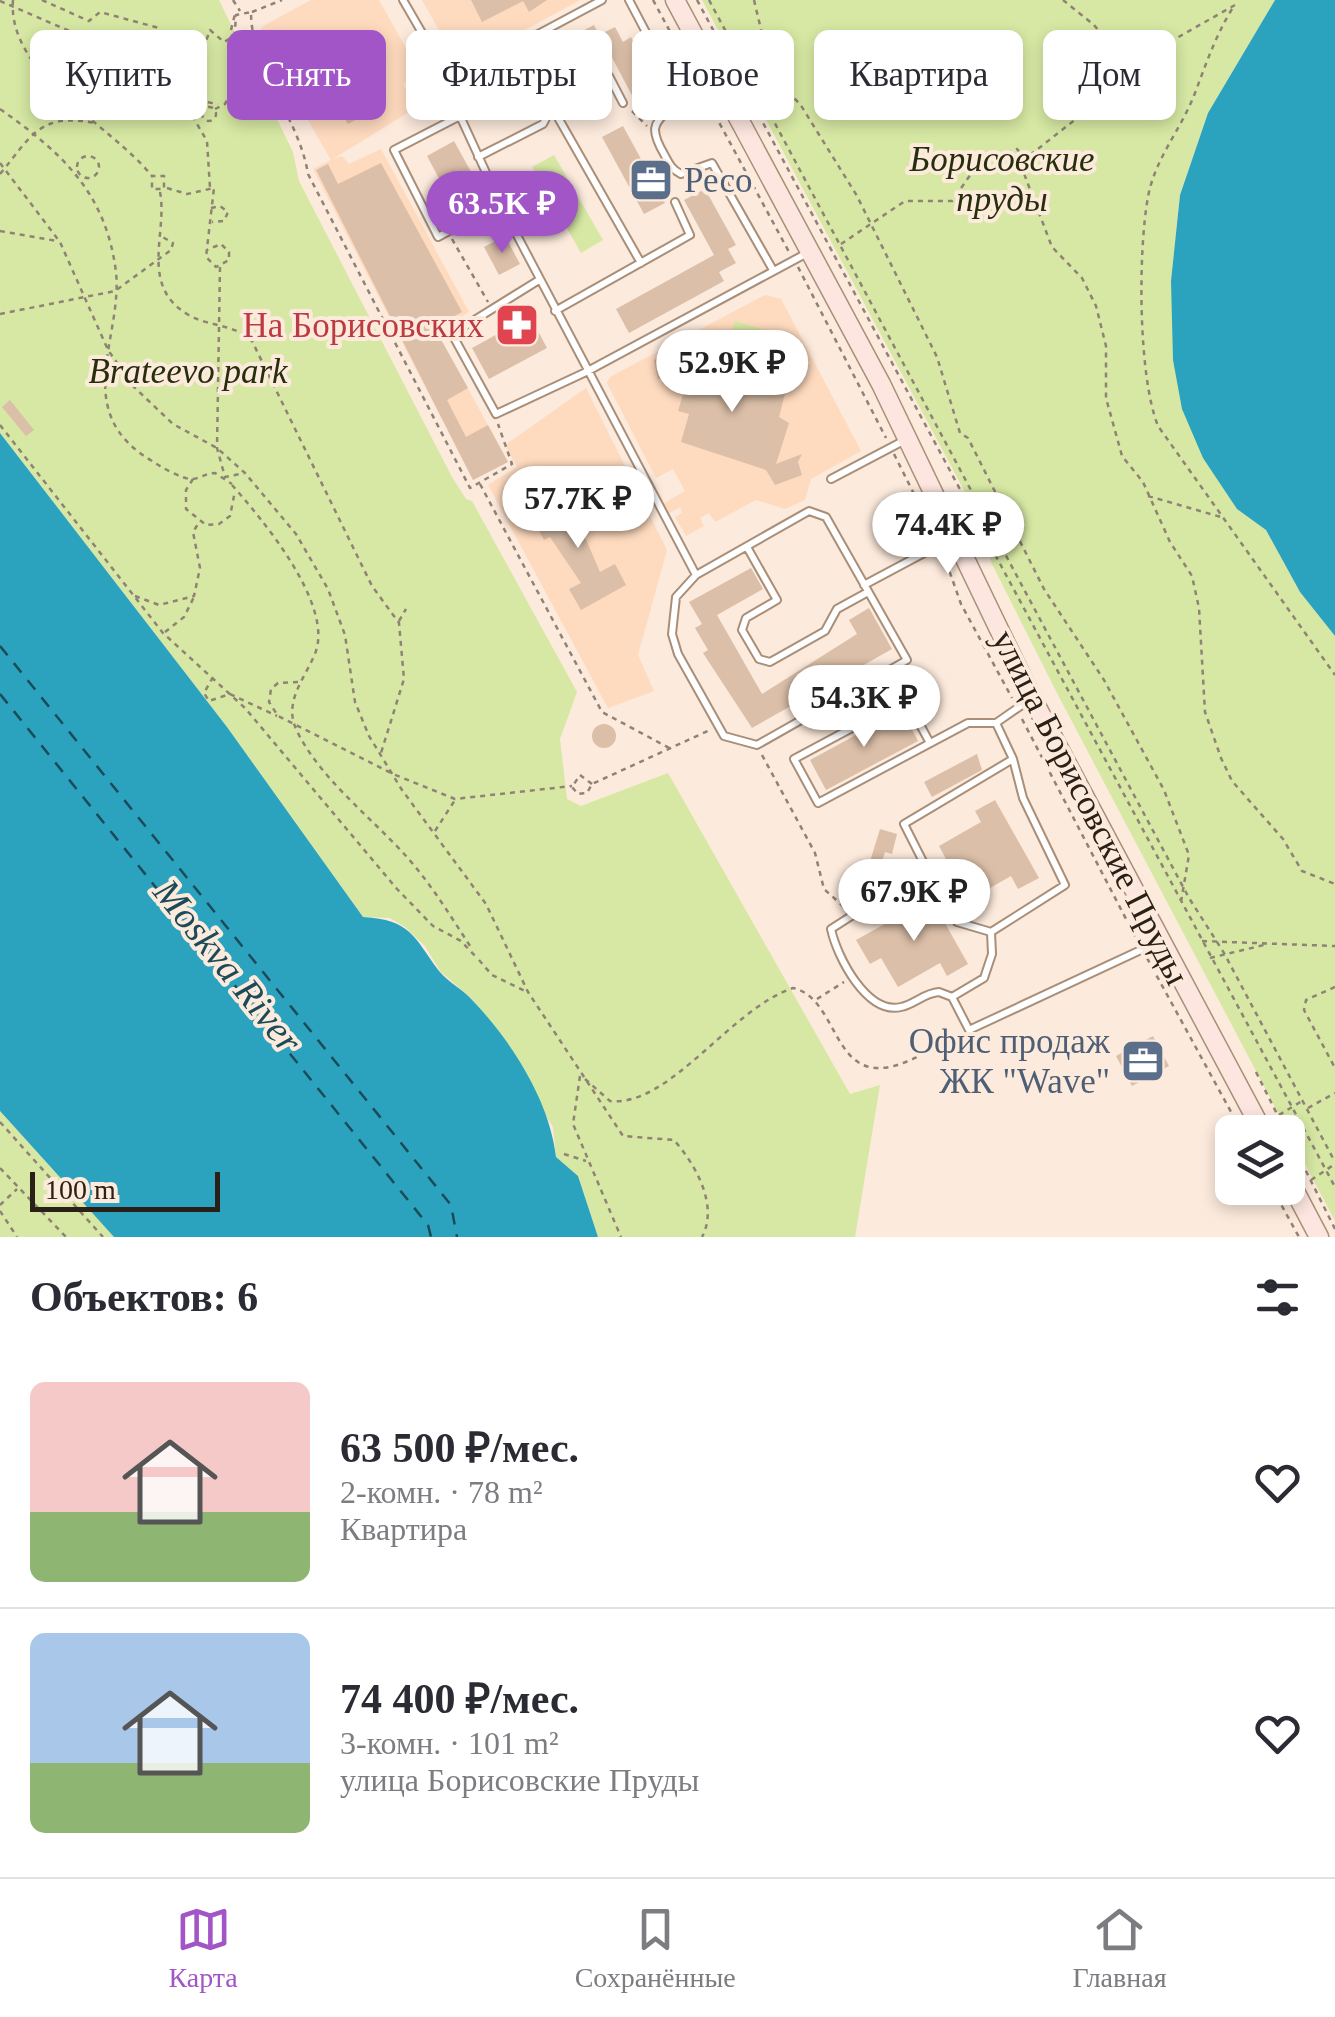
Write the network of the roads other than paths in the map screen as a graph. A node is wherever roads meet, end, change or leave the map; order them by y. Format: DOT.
graph roads {
  1 [pos="403,0"];
  2 [pos="602,0"];
  3 [pos="629,0"];
  4 [pos="675,0"];
  5 [pos="420,30"];
  6 [pos="546,30"];
  7 [pos="612,82"];
  8 [pos="623,102"];
  9 [pos="452,120"];
  10 [pos="462,120"];
  11 [pos="545,120"];
  12 [pos="559,120"];
  13 [pos="478,157"];
  14 [pos="675,202"];
  15 [pos="500,204"];
  16 [pos="802,255"];
  17 [pos="641,263"];
  18 [pos="773,270"];
  19 [pos="539,280"];
  20 [pos="555,310"];
  21 [pos="586,372"];
  22 [pos="899,443"];
  23 [pos="831,479"];
  24 [pos="947,540"];
  25 [pos="747,547"];
  26 [pos="696,576"];
  27 [pos="866,588"];
  28 [pos="1024,703"];
  29 [pos="996,723"];
  30 [pos="930,743"];
  31 [pos="1014,759"];
  32 [pos="925,868"];
  33 [pos="943,901"];
  34 [pos="949,912"];
  35 [pos="991,932"];
  36 [pos="1151,946"];
  37 [pos="952,996"];
  38 [pos="1253,1115"];
  39 [pos="1305,1198"];
  40 [pos="1331,1229"];
  1 -- 5 [label="lane"];
  2 -- 6 [label="lane"];
  3 -- 18 [label="lane"];
  4 -- 16 [label="main road, улица Борисовские Пруды"];
  7 -- 8 [label="lane"];
  9 -- 15 [label="lane"];
  10 -- 13 [label="lane"];
  11 -- 13 [label="lane"];
  12 -- 17 [label="lane"];
  13 -- 15 [label="lane"];
  14 -- 17 [label="lane"];
  15 -- 19 [label="lane"];
  16 -- 18 [label="lane"];
  16 -- 22 [label="main road, улица Борисовские Пруды"];
  17 -- 20 [label="lane"];
  18 -- 21 [label="lane"];
  19 -- 20 [label="lane"];
  19 -- 21 [label="lane"];
  20 -- 21 [label="lane"];
  21 -- 26 [label="lane"];
  22 -- 23 [label="lane"];
  22 -- 24 [label="main road, улица Борисовские Пруды"];
  24 -- 27 [label="lane"];
  24 -- 28 [label="main road, улица Борисовские Пруды"];
  25 -- 26 [label="lane"];
  25 -- 27 [label="lane"];
  25 -- 27 [label="lane"];
  26 -- 27 [label="lane"];
  28 -- 29 [label="lane"];
  28 -- 36 [label="main road, улица Борисовские Пруды"];
  29 -- 30 [label="lane"];
  29 -- 31 [label="lane"];
  30 -- 30 [label="lane"];
  31 -- 32 [label="lane"];
  31 -- 35 [label="lane"];
  32 -- 33 [label="lane"];
  32 -- 37 [label="lane"];
  34 -- 35 [label="lane"];
  35 -- 37 [label="lane"];
  36 -- 37 [label="lane"];
  36 -- 38 [label="main road, улица Борисовские Пруды"];
  39 -- 40 [label="main road"];
}
